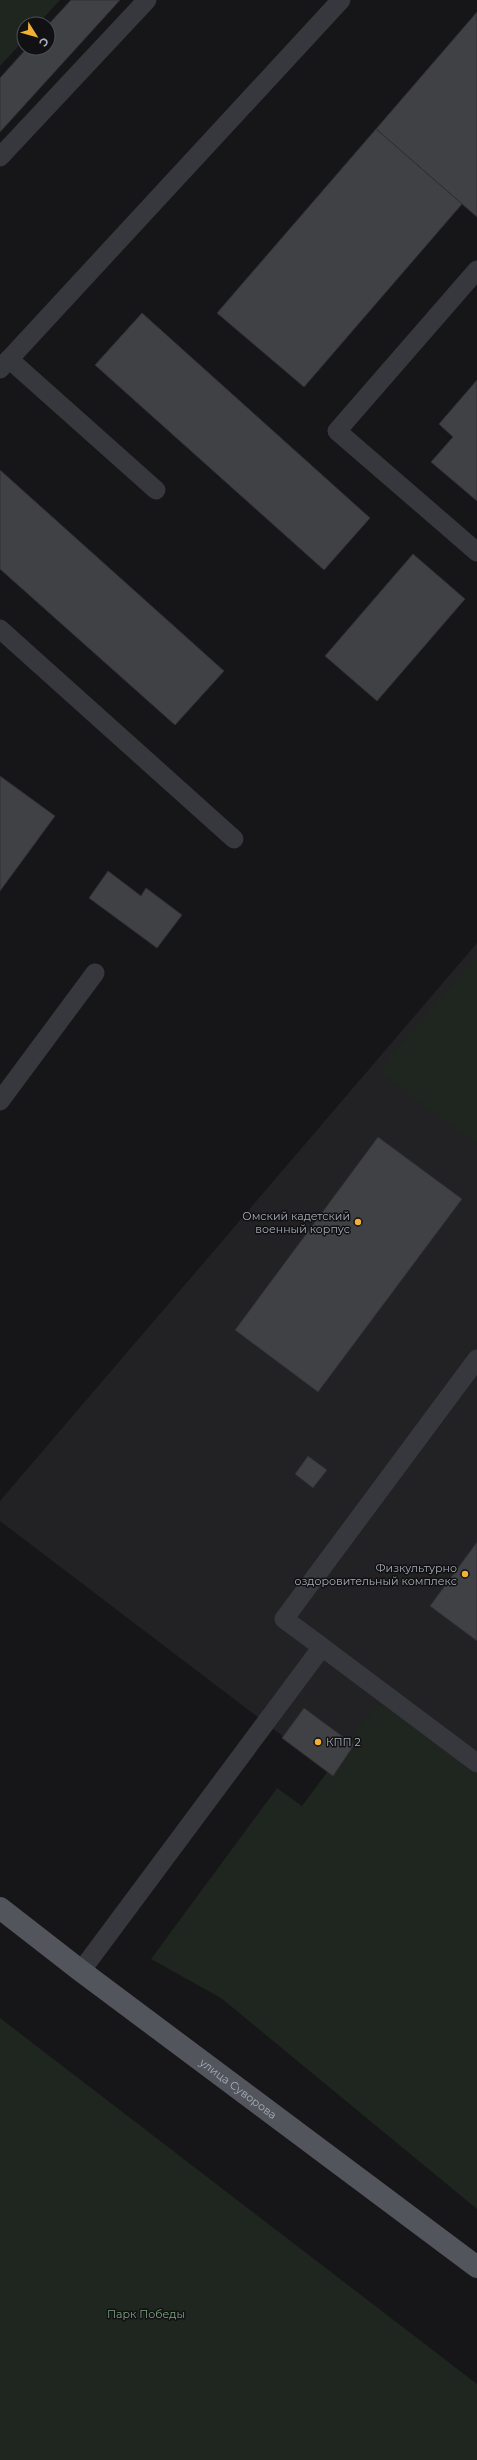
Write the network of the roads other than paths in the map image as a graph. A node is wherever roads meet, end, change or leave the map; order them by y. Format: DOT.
graph roads {
  1 [pos="147,0"];
  2 [pos="341,0"];
  3 [pos="0,157"];
  4 [pos="477,270"];
  5 [pos="5,364"];
  6 [pos="156,490"];
  7 [pos="477,552"];
  8 [pos="0,629"];
  9 [pos="234,839"];
  10 [pos="95,973"];
  11 [pos="0,1101"];
  12 [pos="477,1359"];
  13 [pos="322,1647"];
  14 [pos="477,1763"];
  15 [pos="0,1908"];
  16 [pos="81,1971"];
  17 [pos="477,2267"];
  1 -- 3 [label="lane"];
  2 -- 5 [label="lane"];
  4 -- 7 [label="lane"];
  5 -- 6 [label="lane"];
  8 -- 9 [label="lane"];
  10 -- 11 [label="lane"];
  12 -- 13 [label="lane"];
  13 -- 14 [label="lane"];
  13 -- 16 [label="lane"];
  15 -- 16 [label="main road, улица Суворова"];
  16 -- 17 [label="main road, улица Суворова"];
}
